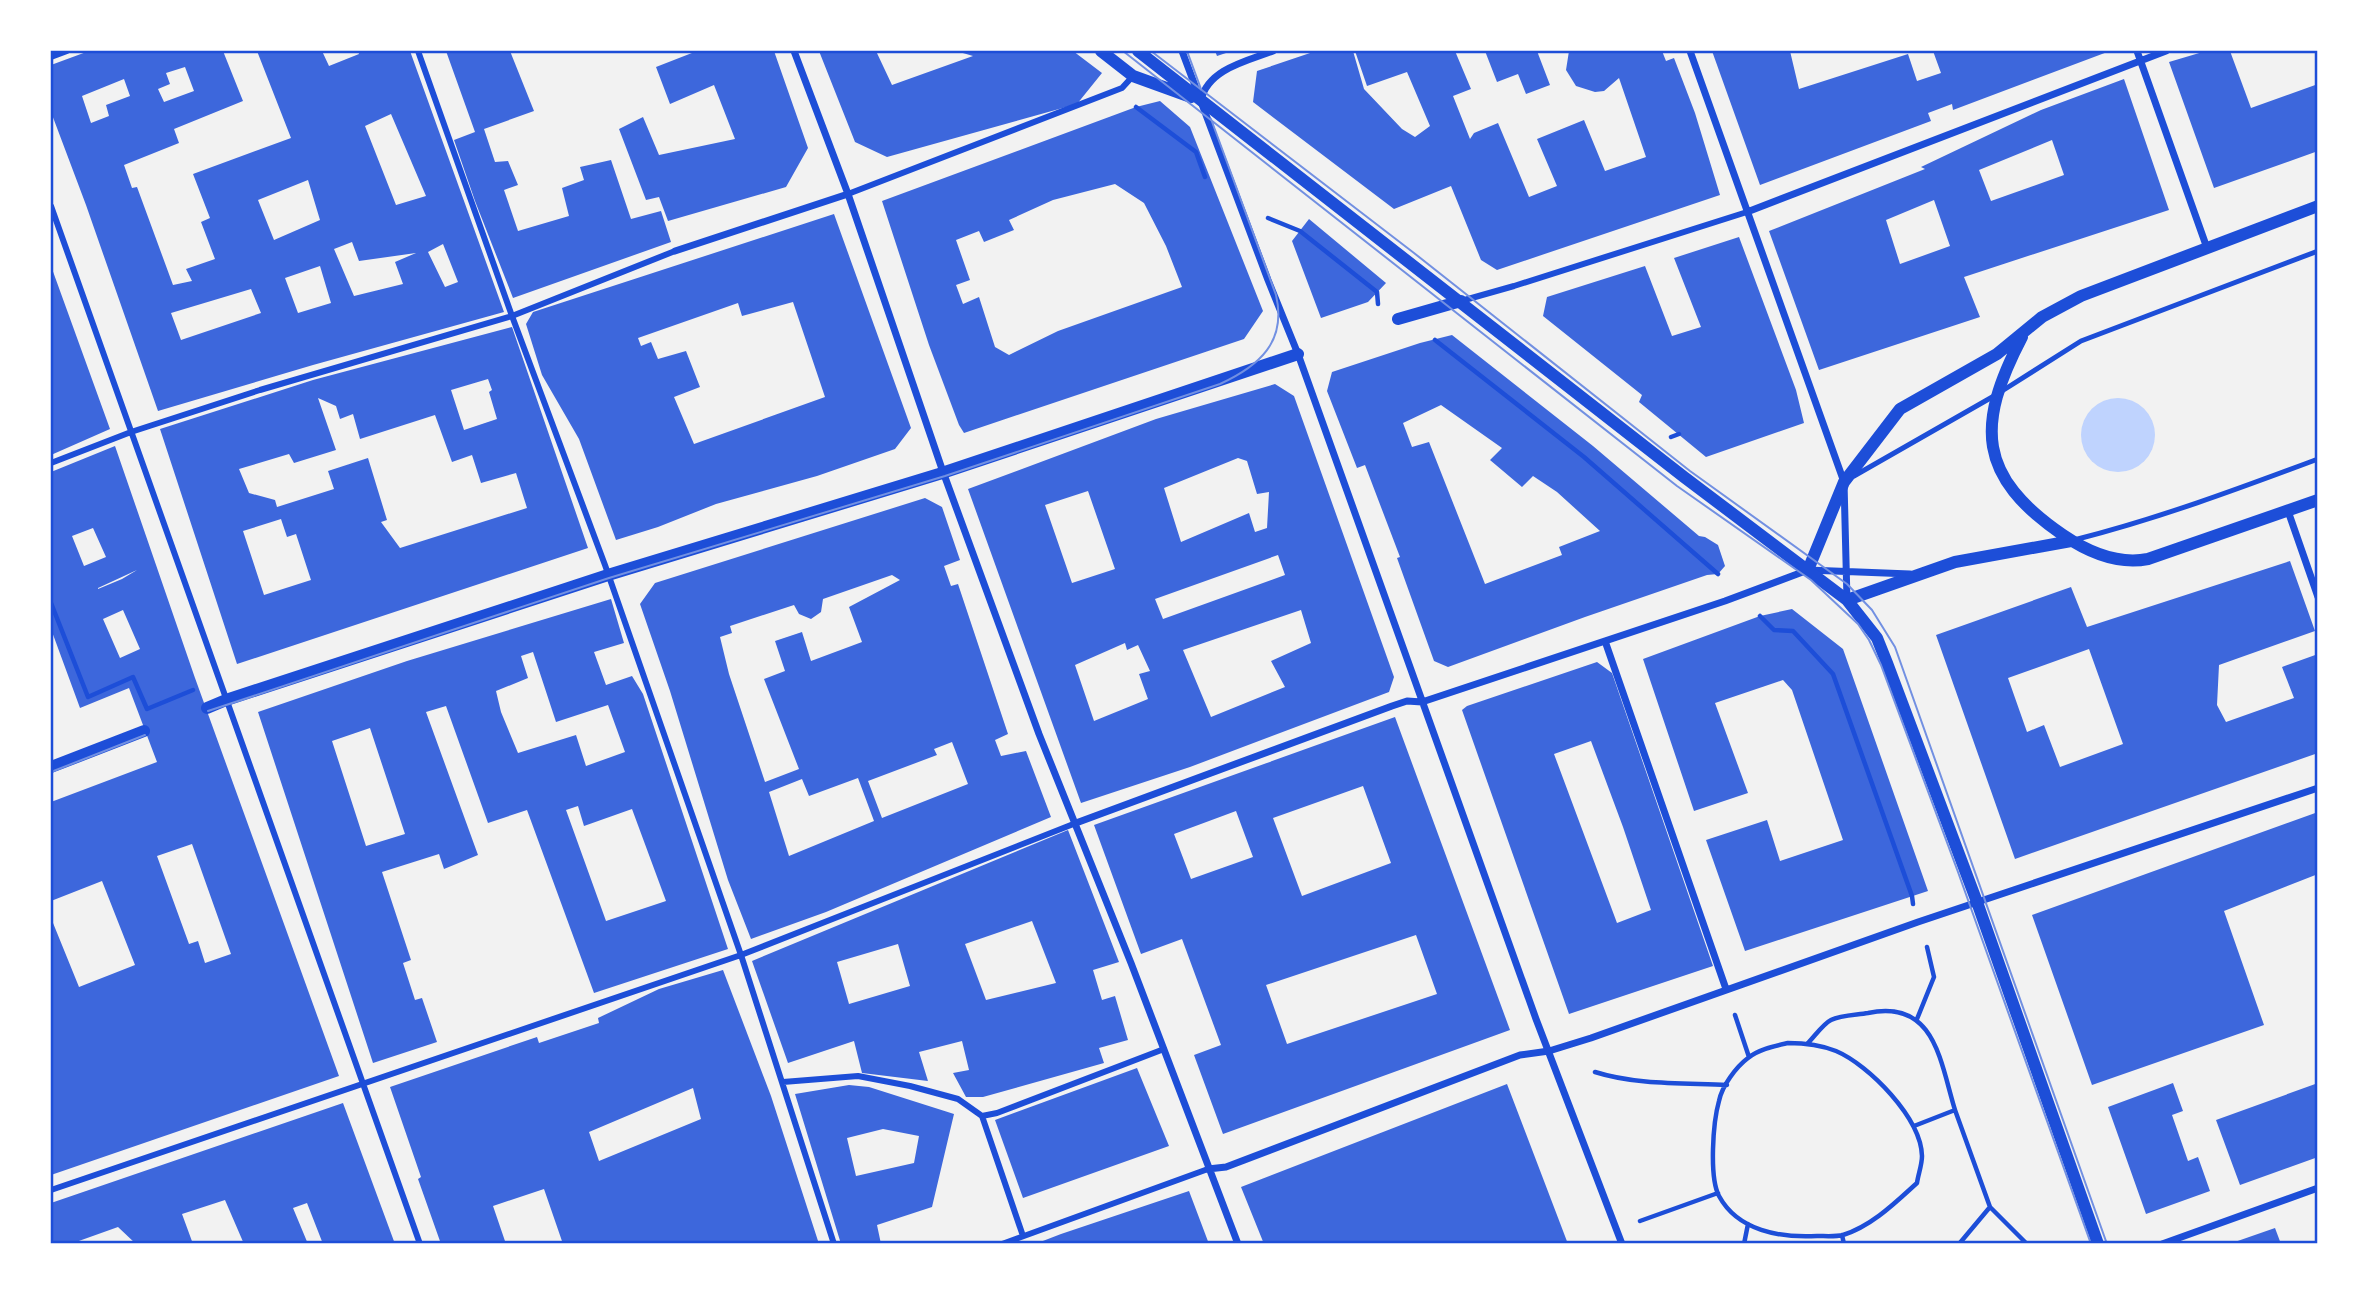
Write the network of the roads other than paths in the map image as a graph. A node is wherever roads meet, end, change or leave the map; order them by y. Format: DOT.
graph roads {
  1 [pos="67,51"];
  2 [pos="418,51"];
  3 [pos="794,51"];
  4 [pos="1101,51"];
  5 [pos="1138,51"];
  6 [pos="1182,51"];
  7 [pos="1273,51"];
  8 [pos="1690,51"];
  9 [pos="2137,51"];
  10 [pos="2166,51"];
  11 [pos="51,57"];
  12 [pos="2140,61"];
  13 [pos="1133,76"];
  14 [pos="1201,101"];
  15 [pos="848,194"];
  16 [pos="51,206"];
  17 [pos="2318,206"];
  18 [pos="1748,212"];
  19 [pos="2207,248"];
  20 [pos="675,251"];
  21 [pos="2318,251"];
  22 [pos="1461,301"];
  23 [pos="512,316"];
  24 [pos="1398,319"];
  25 [pos="2025,330"];
  26 [pos="1298,354"];
  27 [pos="1996,395"];
  28 [pos="131,432"];
  29 [pos="2318,459"];
  30 [pos="51,463"];
  31 [pos="944,472"];
  32 [pos="1844,482"];
  33 [pos="2318,500"];
  34 [pos="2288,511"];
  35 [pos="2071,541"];
  36 [pos="1808,569"];
  37 [pos="1846,571"];
  38 [pos="1920,574"];
  39 [pos="608,575"];
  40 [pos="2318,597"];
  41 [pos="1847,600"];
  42 [pos="1605,641"];
  43 [pos="226,700"];
  44 [pos="1422,702"];
  45 [pos="207,708"];
  46 [pos="144,731"];
  47 [pos="51,767"];
  48 [pos="2318,788"];
  49 [pos="1076,823"];
  50 [pos="1977,902"];
  51 [pos="741,956"];
  52 [pos="1727,989"];
  53 [pos="1164,1049"];
  54 [pos="1549,1051"];
  55 [pos="783,1082"];
  56 [pos="363,1083"];
  57 [pos="982,1116"];
  58 [pos="1208,1169"];
  59 [pos="2318,1188"];
  60 [pos="51,1190"];
  61 [pos="1023,1236"];
  62 [pos="420,1244"];
  63 [pos="834,1244"];
  64 [pos="1002,1244"];
  65 [pos="1238,1244"];
  66 [pos="1622,1244"];
  67 [pos="2098,1244"];
  68 [pos="2162,1244"];
  1 -- 11 [label="street"];
  2 -- 23 [label="street"];
  3 -- 15 [label="street"];
  4 -- 13 [label="street"];
  5 -- 14 [label="street"];
  6 -- 14 [label="street"];
  7 -- 14 [label="street"];
  8 -- 18 [label="street"];
  9 -- 12 [label="street"];
  10 -- 12 [label="street"];
  12 -- 18 [label="street"];
  12 -- 19 [label="street"];
  13 -- 14 [label="street"];
  13 -- 15 [label="street"];
  14 -- 22 [label="street"];
  14 -- 26 [label="street"];
  15 -- 20 [label="street"];
  15 -- 31 [label="street"];
  16 -- 28 [label="street"];
  17 -- 19 [label="street"];
  18 -- 22 [label="street"];
  18 -- 32 [label="street"];
  19 -- 25 [label="street"];
  20 -- 23 [label="street"];
  21 -- 27 [label="lane"];
  22 -- 24 [label="street"];
  22 -- 36 [label="street"];
  23 -- 28 [label="street"];
  23 -- 39 [label="street"];
  25 -- 27 [label="street"];
  25 -- 32 [label="street"];
  26 -- 31 [label="street"];
  26 -- 44 [label="street"];
  27 -- 32 [label="lane"];
  27 -- 35 [label="street"];
  28 -- 30 [label="street"];
  28 -- 43 [label="street"];
  29 -- 35 [label="lane"];
  31 -- 39 [label="street"];
  31 -- 49 [label="street"];
  32 -- 36 [label="street"];
  32 -- 37 [label="street"];
  33 -- 34 [label="street"];
  34 -- 35 [label="street"];
  34 -- 40 [label="street"];
  35 -- 38 [label="street"];
  36 -- 37 [label="street"];
  36 -- 41 [label="street"];
  36 -- 42 [label="street"];
  37 -- 38 [label="street"];
  37 -- 41 [label="street"];
  38 -- 41 [label="street"];
  39 -- 43 [label="street"];
  39 -- 51 [label="street"];
  41 -- 50 [label="street"];
  42 -- 44 [label="street"];
  42 -- 52 [label="street"];
  43 -- 45 [label="street"];
  43 -- 56 [label="street"];
  44 -- 49 [label="street"];
  44 -- 54 [label="street"];
  46 -- 47 [label="street"];
  48 -- 50 [label="street"];
  49 -- 51 [label="street"];
  49 -- 53 [label="street"];
  50 -- 52 [label="street"];
  50 -- 67 [label="street"];
  51 -- 55 [label="street"];
  51 -- 56 [label="street"];
  52 -- 54 [label="street"];
  53 -- 57 [label="street"];
  53 -- 58 [label="street"];
  54 -- 58 [label="street"];
  54 -- 66 [label="street"];
  55 -- 57 [label="street"];
  55 -- 63 [label="street"];
  56 -- 60 [label="street"];
  56 -- 62 [label="street"];
  57 -- 61 [label="street"];
  58 -- 61 [label="street"];
  58 -- 65 [label="street"];
  59 -- 68 [label="street"];
  61 -- 64 [label="street"];
}
